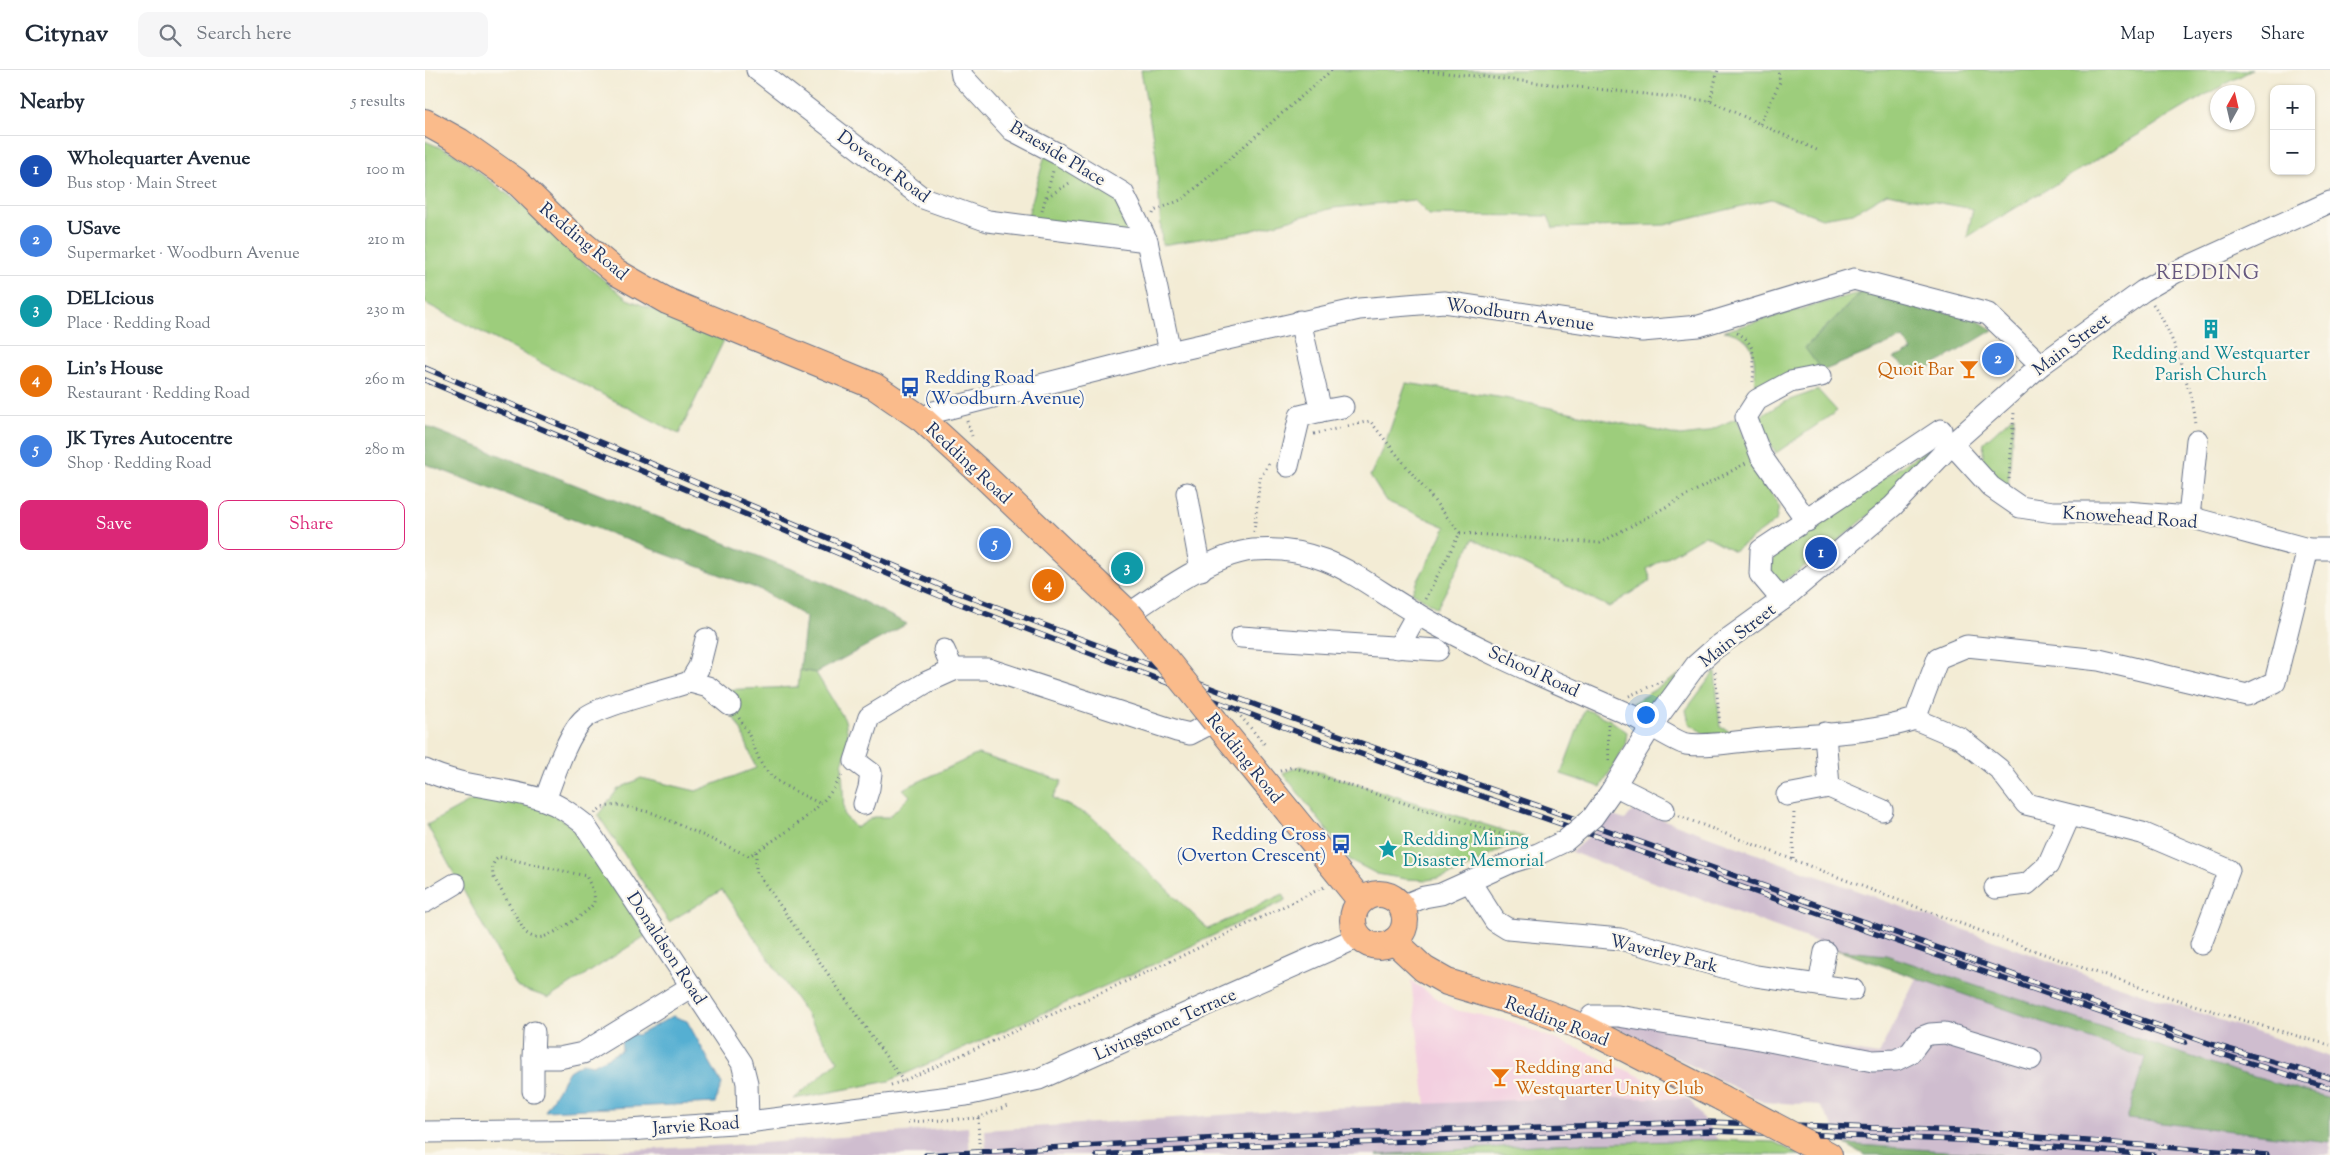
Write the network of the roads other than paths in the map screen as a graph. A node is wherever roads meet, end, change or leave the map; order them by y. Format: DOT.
graph roads {
  1 [pos="757,70"];
  2 [pos="961,70"];
  3 [pos="425,122"];
  4 [pos="2330,202"];
  5 [pos="1146,240"];
  6 [pos="1300,321"];
  7 [pos="1170,352"];
  8 [pos="2041,365"];
  9 [pos="1821,376"];
  10 [pos="1343,407"];
  11 [pos="1321,411"];
  12 [pos="922,419"];
  13 [pos="1947,437"];
  14 [pos="2197,440"];
  15 [pos="1288,466"];
  16 [pos="1187,493"];
  17 [pos="2189,517"];
  18 [pos="1807,521"];
  19 [pos="2308,549"];
  20 [pos="2330,549"];
  21 [pos="1201,570"];
  22 [pos="1783,600"];
  23 [pos="1129,614"];
  24 [pos="1417,614"];
  25 [pos="1241,637"];
  26 [pos="706,639"];
  27 [pos="1398,648"];
  28 [pos="944,650"];
  29 [pos="1438,650"];
  30 [pos="953,670"];
  31 [pos="690,682"];
  32 [pos="730,705"];
  33 [pos="1915,719"];
  34 [pos="1215,721"];
  35 [pos="1652,725"];
  36 [pos="1825,733"];
  37 [pos="425,770"];
  38 [pos="1829,787"];
  39 [pos="1613,789"];
  40 [pos="1793,794"];
  41 [pos="545,800"];
  42 [pos="864,804"];
  43 [pos="1665,810"];
  44 [pos="1882,810"];
  45 [pos="2069,817"];
  46 [pos="1470,882"];
  47 [pos="455,884"];
  48 [pos="1995,888"];
  49 [pos="1361,901"];
  50 [pos="425,902"];
  51 [pos="1402,906"];
  52 [pos="1359,937"];
  53 [pos="1394,942"];
  54 [pos="2201,944"];
  55 [pos="1825,952"];
  56 [pos="1819,985"];
  57 [pos="692,986"];
  58 [pos="1853,990"];
  59 [pos="1585,1028"];
  60 [pos="534,1032"];
  61 [pos="533,1058"];
  62 [pos="2031,1059"];
  63 [pos="533,1091"];
  64 [pos="966,1095"];
  65 [pos="748,1122"];
  66 [pos="425,1132"];
  67 [pos="1829,1155"];
  1 -- 5 [label="street, Dovecot Road"];
  2 -- 5 [label="street, Braeside Place"];
  3 -- 12 [label="main road, Redding Road"];
  4 -- 8 [label="street, Main Street"];
  5 -- 7 [label="street, Braeside Place"];
  6 -- 7 [label="street, Woodburn Avenue"];
  6 -- 8 [label="street, Woodburn Avenue"];
  6 -- 11 [label="street"];
  7 -- 12 [label="street, Woodburn Avenue"];
  8 -- 13 [label="street, Main Street"];
  9 -- 18 [label="street"];
  10 -- 11 [label="street"];
  11 -- 15 [label="street"];
  12 -- 23 [label="main road, Redding Road"];
  13 -- 17 [label="street, Knowehead Road"];
  13 -- 18 [label="street, Main Street"];
  13 -- 22 [label="street, Main Street"];
  14 -- 17 [label="street"];
  16 -- 21 [label="street"];
  17 -- 19 [label="street, Knowehead Road"];
  18 -- 22 [label="street, Main Street"];
  19 -- 20 [label="street, Knowehead Road"];
  19 -- 33 [label="street"];
  21 -- 23 [label="street, School Road"];
  21 -- 24 [label="street, School Road"];
  22 -- 35 [label="street, Main Street"];
  23 -- 34 [label="main road, Redding Road, bridge"];
  24 -- 27 [label="street"];
  24 -- 35 [label="street, School Road"];
  25 -- 27 [label="street"];
  26 -- 31 [label="street"];
  27 -- 29 [label="street"];
  28 -- 30 [label="street"];
  30 -- 34 [label="street"];
  30 -- 42 [label="street"];
  31 -- 32 [label="street"];
  31 -- 41 [label="street"];
  33 -- 36 [label="street, School Road"];
  33 -- 45 [label="street"];
  34 -- 49 [label="main road, Redding Road"];
  35 -- 36 [label="street, School Road"];
  35 -- 39 [label="street, Main Street"];
  36 -- 38 [label="street"];
  37 -- 41 [label="street, Donaldson Road"];
  38 -- 40 [label="street"];
  38 -- 44 [label="street"];
  39 -- 43 [label="street"];
  39 -- 46 [label="street, Main Street, bridge"];
  41 -- 57 [label="street, Donaldson Road"];
  45 -- 48 [label="street"];
  45 -- 54 [label="street"];
  46 -- 51 [label="street, Main Street"];
  46 -- 56 [label="street, Waverley Park"];
  47 -- 50 [label="street"];
  49 -- 51 [label="main road"];
  49 -- 52 [label="main road"];
  51 -- 53 [label="main road"];
  52 -- 53 [label="main road"];
  52 -- 64 [label="street, Livingstone Terrace"];
  53 -- 59 [label="main road, Redding Road"];
  55 -- 56 [label="street"];
  56 -- 58 [label="street, Waverley Park"];
  57 -- 61 [label="street"];
  57 -- 65 [label="street, Donaldson Road"];
  59 -- 62 [label="street"];
  59 -- 67 [label="main road, Redding Road, bridge"];
  60 -- 61 [label="street"];
  61 -- 63 [label="street"];
  64 -- 65 [label="street, Jarvie Road"];
  65 -- 66 [label="street, Jarvie Road"];
}
